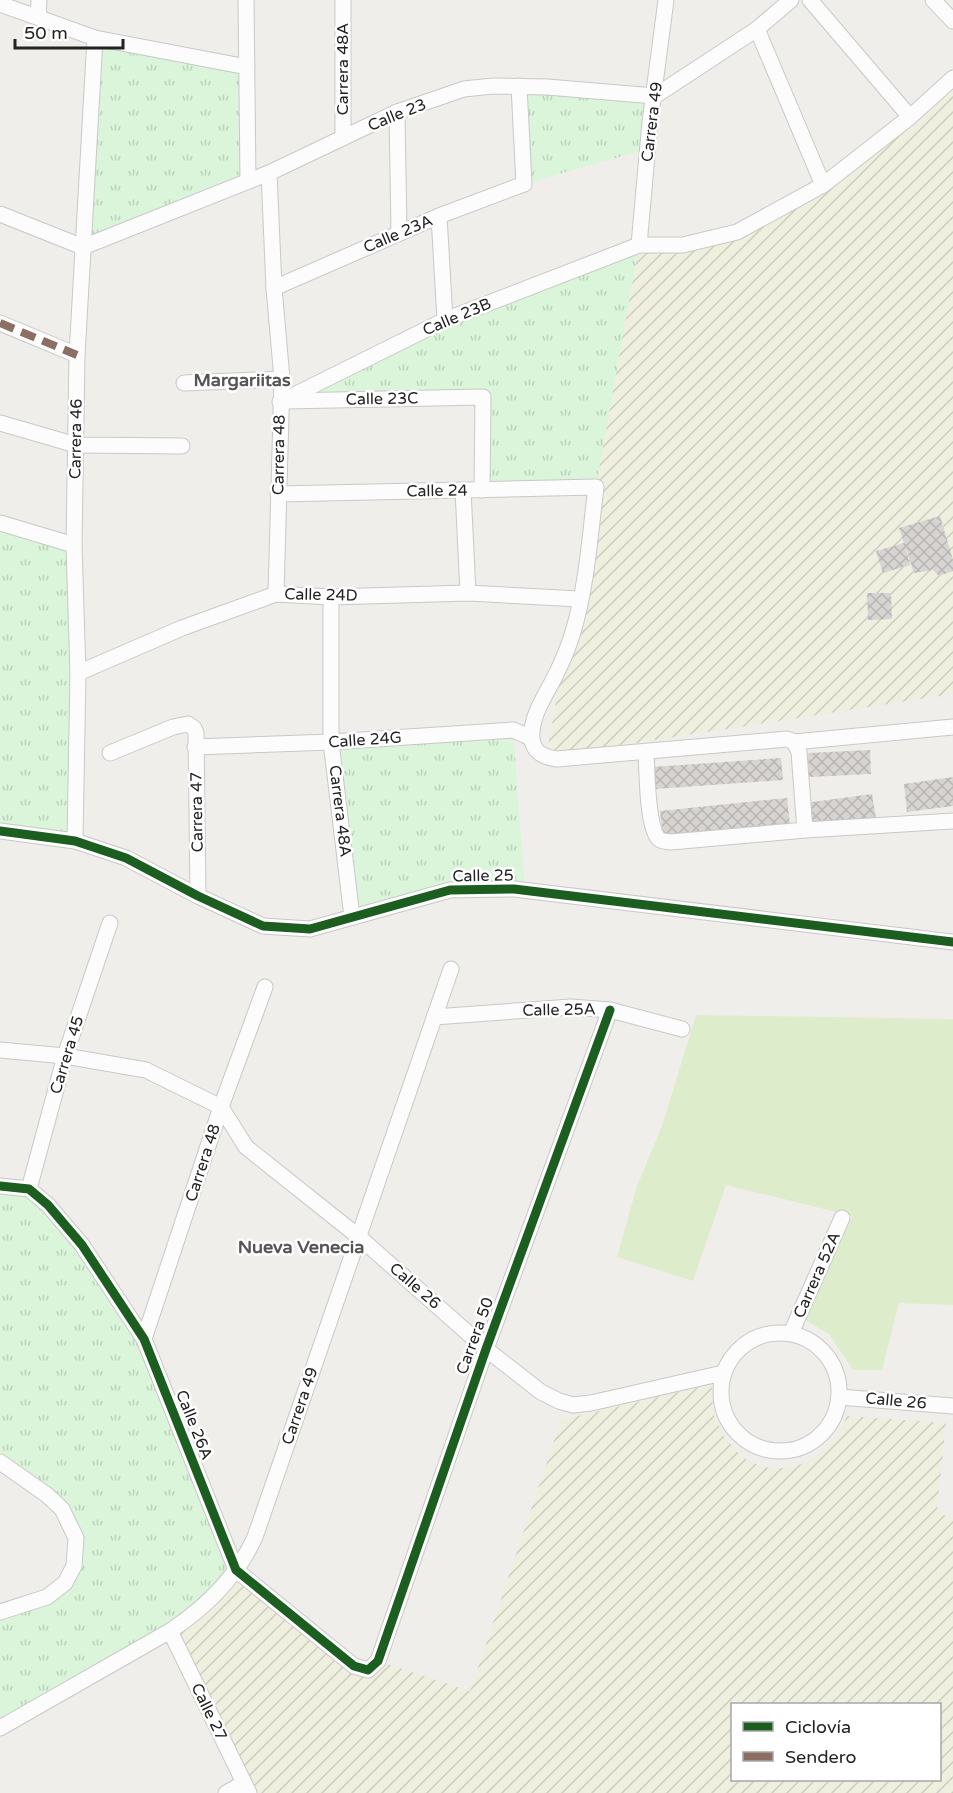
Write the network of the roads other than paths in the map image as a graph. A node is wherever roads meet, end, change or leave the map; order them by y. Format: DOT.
graph roads {
  1 [pos="39,0"];
  2 [pos="246,0"];
  3 [pos="343,0"];
  4 [pos="666,0"];
  5 [pos="791,0"];
  6 [pos="810,0"];
  7 [pos="933,0"];
  8 [pos="0,4"];
  9 [pos="39,17"];
  10 [pos="953,21"];
  11 [pos="757,29"];
  12 [pos="95,38"];
  13 [pos="247,67"];
  14 [pos="953,78"];
  15 [pos="519,86"];
  16 [pos="655,96"];
  17 [pos="397,112"];
  18 [pos="910,117"];
  19 [pos="343,138"];
  20 [pos="269,172"];
  21 [pos="248,181"];
  22 [pos="823,184"];
  23 [pos="0,214"];
  24 [pos="439,216"];
  25 [pos="399,233"];
  26 [pos="639,245"];
  27 [pos="83,247"];
  28 [pos="274,288"];
  29 [pos="444,321"];
  30 [pos="0,323"];
  31 [pos="78,355"];
  32 [pos="282,379"];
  33 [pos="184,383"];
  34 [pos="280,402"];
  35 [pos="0,423"];
  36 [pos="76,445"];
  37 [pos="182,446"];
  38 [pos="463,490"];
  39 [pos="482,490"];
  40 [pos="278,494"];
  41 [pos="0,523"];
  42 [pos="74,545"];
  43 [pos="583,592"];
  44 [pos="468,593"];
  45 [pos="276,594"];
  46 [pos="331,597"];
  47 [pos="78,674"];
  48 [pos="953,727"];
  49 [pos="532,740"];
  50 [pos="331,742"];
  51 [pos="794,742"];
  52 [pos="195,747"];
  53 [pos="646,752"];
  54 [pos="111,753"];
  55 [pos="953,821"];
  56 [pos="805,830"];
  57 [pos="0,831"];
  58 [pos="75,841"];
  59 [pos="198,896"];
  60 [pos="352,916"];
  61 [pos="110,923"];
  62 [pos="953,942"];
  63 [pos="451,969"];
  64 [pos="265,987"];
  65 [pos="610,1010"];
  66 [pos="434,1017"];
  67 [pos="682,1029"];
  68 [pos="0,1050"];
  69 [pos="65,1056"];
  70 [pos="221,1107"];
  71 [pos="0,1186"];
  72 [pos="29,1189"];
  73 [pos="842,1218"];
  74 [pos="359,1237"];
  75 [pos="791,1333"];
  76 [pos="144,1339"];
  77 [pos="486,1349"];
  78 [pos="723,1373"];
  79 [pos="839,1397"];
  80 [pos="953,1406"];
  81 [pos="0,1462"];
  82 [pos="236,1570"];
  83 [pos="0,1612"];
  84 [pos="170,1631"];
  85 [pos="368,1670"];
  86 [pos="0,1728"];
  87 [pos="246,1788"];
  88 [pos="226,1793"];
  1 -- 9 [label="street"];
  2 -- 13 [label="street"];
  3 -- 19 [label="street, Carrera 48A"];
  4 -- 16 [label="street, Carrera 49"];
  5 -- 11 [label="street"];
  6 -- 18 [label="street"];
  7 -- 10 [label="street"];
  8 -- 9 [label="street"];
  9 -- 12 [label="street"];
  11 -- 16 [label="street"];
  11 -- 22 [label="street"];
  12 -- 13 [label="street"];
  12 -- 27 [label="street, Carrera 46"];
  13 -- 21 [label="street"];
  14 -- 18 [label="street"];
  15 -- 16 [label="street, Calle 23"];
  15 -- 17 [label="street, Calle 23"];
  15 -- 24 [label="street, Calle 23A"];
  16 -- 26 [label="street, Carrera 49"];
  17 -- 19 [label="street, Calle 23"];
  17 -- 25 [label="street"];
  18 -- 22 [label="street"];
  19 -- 20 [label="street, Calle 23"];
  20 -- 21 [label="street, Calle 23"];
  20 -- 28 [label="street, Carrera 48"];
  21 -- 27 [label="street, Calle 23"];
  22 -- 26 [label="street"];
  23 -- 27 [label="street"];
  24 -- 25 [label="street, Calle 23A"];
  24 -- 29 [label="street"];
  25 -- 28 [label="street, Calle 23A"];
  26 -- 29 [label="street, Calle 23B"];
  27 -- 31 [label="street, Carrera 46"];
  28 -- 32 [label="street, Carrera 48"];
  29 -- 34 [label="street, Calle 23B"];
  30 -- 31 [label="street"];
  31 -- 36 [label="street, Carrera 46"];
  32 -- 33 [label="street"];
  32 -- 34 [label="street, Carrera 48"];
  34 -- 39 [label="street, Calle 23C"];
  34 -- 40 [label="street, Carrera 48"];
  35 -- 36 [label="street"];
  36 -- 37 [label="street"];
  36 -- 42 [label="street, Carrera 46"];
  38 -- 39 [label="street, Calle 24"];
  38 -- 40 [label="street, Calle 24"];
  38 -- 44 [label="street"];
  39 -- 43 [label="street, Calle 24"];
  40 -- 45 [label="street, Carrera 48"];
  41 -- 42 [label="street"];
  42 -- 47 [label="street, Carrera 46"];
  43 -- 44 [label="street, Calle 24D"];
  43 -- 49 [label="street"];
  44 -- 46 [label="street, Calle 24D"];
  45 -- 46 [label="street, Calle 24D"];
  45 -- 47 [label="street, Calle 24D"];
  46 -- 50 [label="street, Carrera 48A"];
  47 -- 58 [label="street, Carrera 46"];
  48 -- 51 [label="street"];
  49 -- 50 [label="street, Calle 24G"];
  49 -- 53 [label="street"];
  50 -- 52 [label="street, Calle 24G"];
  50 -- 60 [label="street, Carrera 48A"];
  51 -- 53 [label="street"];
  51 -- 56 [label="street"];
  52 -- 54 [label="street, Carrera 47"];
  52 -- 59 [label="street, Carrera 47"];
  53 -- 56 [label="street"];
  55 -- 56 [label="street"];
  57 -- 58 [label="street, Calle 25"];
  58 -- 59 [label="street, Calle 25"];
  59 -- 60 [label="street, Calle 25"];
  60 -- 62 [label="street, Calle 25"];
  61 -- 69 [label="street, Carrera 45"];
  63 -- 66 [label="street, Carrera 49"];
  64 -- 70 [label="street, Carrera 48"];
  65 -- 66 [label="street, Calle 25A"];
  65 -- 67 [label="street, Calle 25A"];
  65 -- 77 [label="street, Carrera 50"];
  66 -- 74 [label="street, Carrera 49"];
  68 -- 69 [label="street"];
  69 -- 70 [label="street"];
  69 -- 72 [label="street, Carrera 45"];
  70 -- 74 [label="street, Calle 26"];
  70 -- 76 [label="street, Carrera 48"];
  71 -- 72 [label="street"];
  72 -- 76 [label="street, Calle 26A"];
  73 -- 75 [label="street, Carrera 52A"];
  74 -- 77 [label="street, Calle 26"];
  74 -- 82 [label="street, Carrera 49"];
  75 -- 78 [label="street"];
  75 -- 79 [label="street"];
  76 -- 82 [label="street, Calle 26A"];
  77 -- 78 [label="street, Calle 26"];
  77 -- 85 [label="street, Carrera 50"];
  78 -- 79 [label="street"];
  79 -- 80 [label="street, Calle 26"];
  81 -- 83 [label="street"];
  82 -- 84 [label="street, Carrera 49"];
  82 -- 85 [label="street, Calle 26A"];
  84 -- 86 [label="street, Carrera 49"];
  84 -- 87 [label="street, Calle 27"];
  87 -- 88 [label="street"];
}
